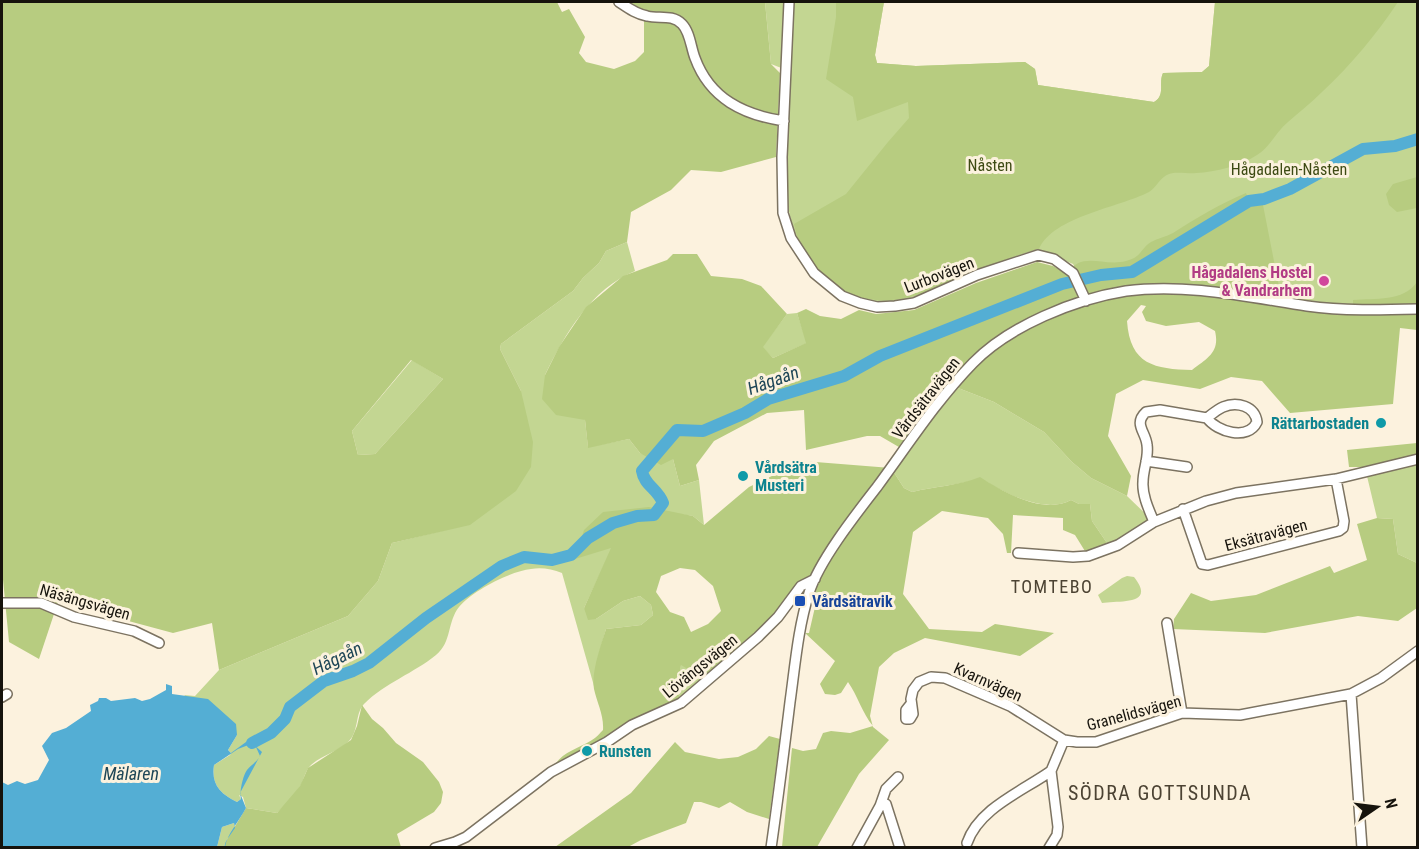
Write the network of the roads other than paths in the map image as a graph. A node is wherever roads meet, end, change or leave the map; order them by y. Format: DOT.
graph roads {
  1 [pos="618,2"];
  2 [pos="789,2"];
  3 [pos="784,121"];
  4 [pos="1086,301"];
  5 [pos="1418,309"];
  6 [pos="1207,418"];
  7 [pos="1418,459"];
  8 [pos="1146,461"];
  9 [pos="1187,467"];
  10 [pos="1336,479"];
  11 [pos="1184,509"];
  12 [pos="1154,522"];
  13 [pos="1018,553"];
  14 [pos="815,579"];
  15 [pos="2,603"];
  16 [pos="1167,623"];
  17 [pos="159,643"];
  18 [pos="1418,651"];
  19 [pos="1351,694"];
  20 [pos="910,705"];
  21 [pos="1182,713"];
  22 [pos="1064,740"];
  23 [pos="1051,771"];
  24 [pos="898,777"];
  25 [pos="880,807"];
  26 [pos="967,843"];
  27 [pos="1049,847"];
  28 [pos="435,848"];
  29 [pos="771,848"];
  30 [pos="857,848"];
  31 [pos="900,848"];
  32 [pos="1362,848"];
  1 -- 3 [label="street"];
  2 -- 3 [label="street, Lurbovägen"];
  3 -- 4 [label="street, Lurbovägen"];
  4 -- 5 [label="street, Vårdsätravägen"];
  4 -- 14 [label="street, Vårdsätravägen"];
  6 -- 6 [label="street"];
  6 -- 8 [label="street"];
  7 -- 10 [label="street"];
  8 -- 9 [label="street"];
  8 -- 12 [label="street"];
  10 -- 11 [label="street"];
  10 -- 11 [label="street, Eksätravägen"];
  11 -- 12 [label="street"];
  12 -- 13 [label="street"];
  14 -- 28 [label="street, Lövängsvägen"];
  14 -- 29 [label="street, Vårdsätravägen"];
  15 -- 17 [label="street, Näsängsvägen"];
  16 -- 21 [label="street"];
  18 -- 19 [label="street, Granelidsvägen"];
  19 -- 21 [label="street, Granelidsvägen"];
  19 -- 32 [label="street"];
  20 -- 22 [label="street, Kvarnvägen"];
  21 -- 22 [label="street, Granelidsvägen"];
  22 -- 23 [label="street"];
  23 -- 26 [label="street"];
  23 -- 27 [label="street"];
  24 -- 25 [label="street"];
  25 -- 30 [label="street"];
  25 -- 31 [label="street"];
}
